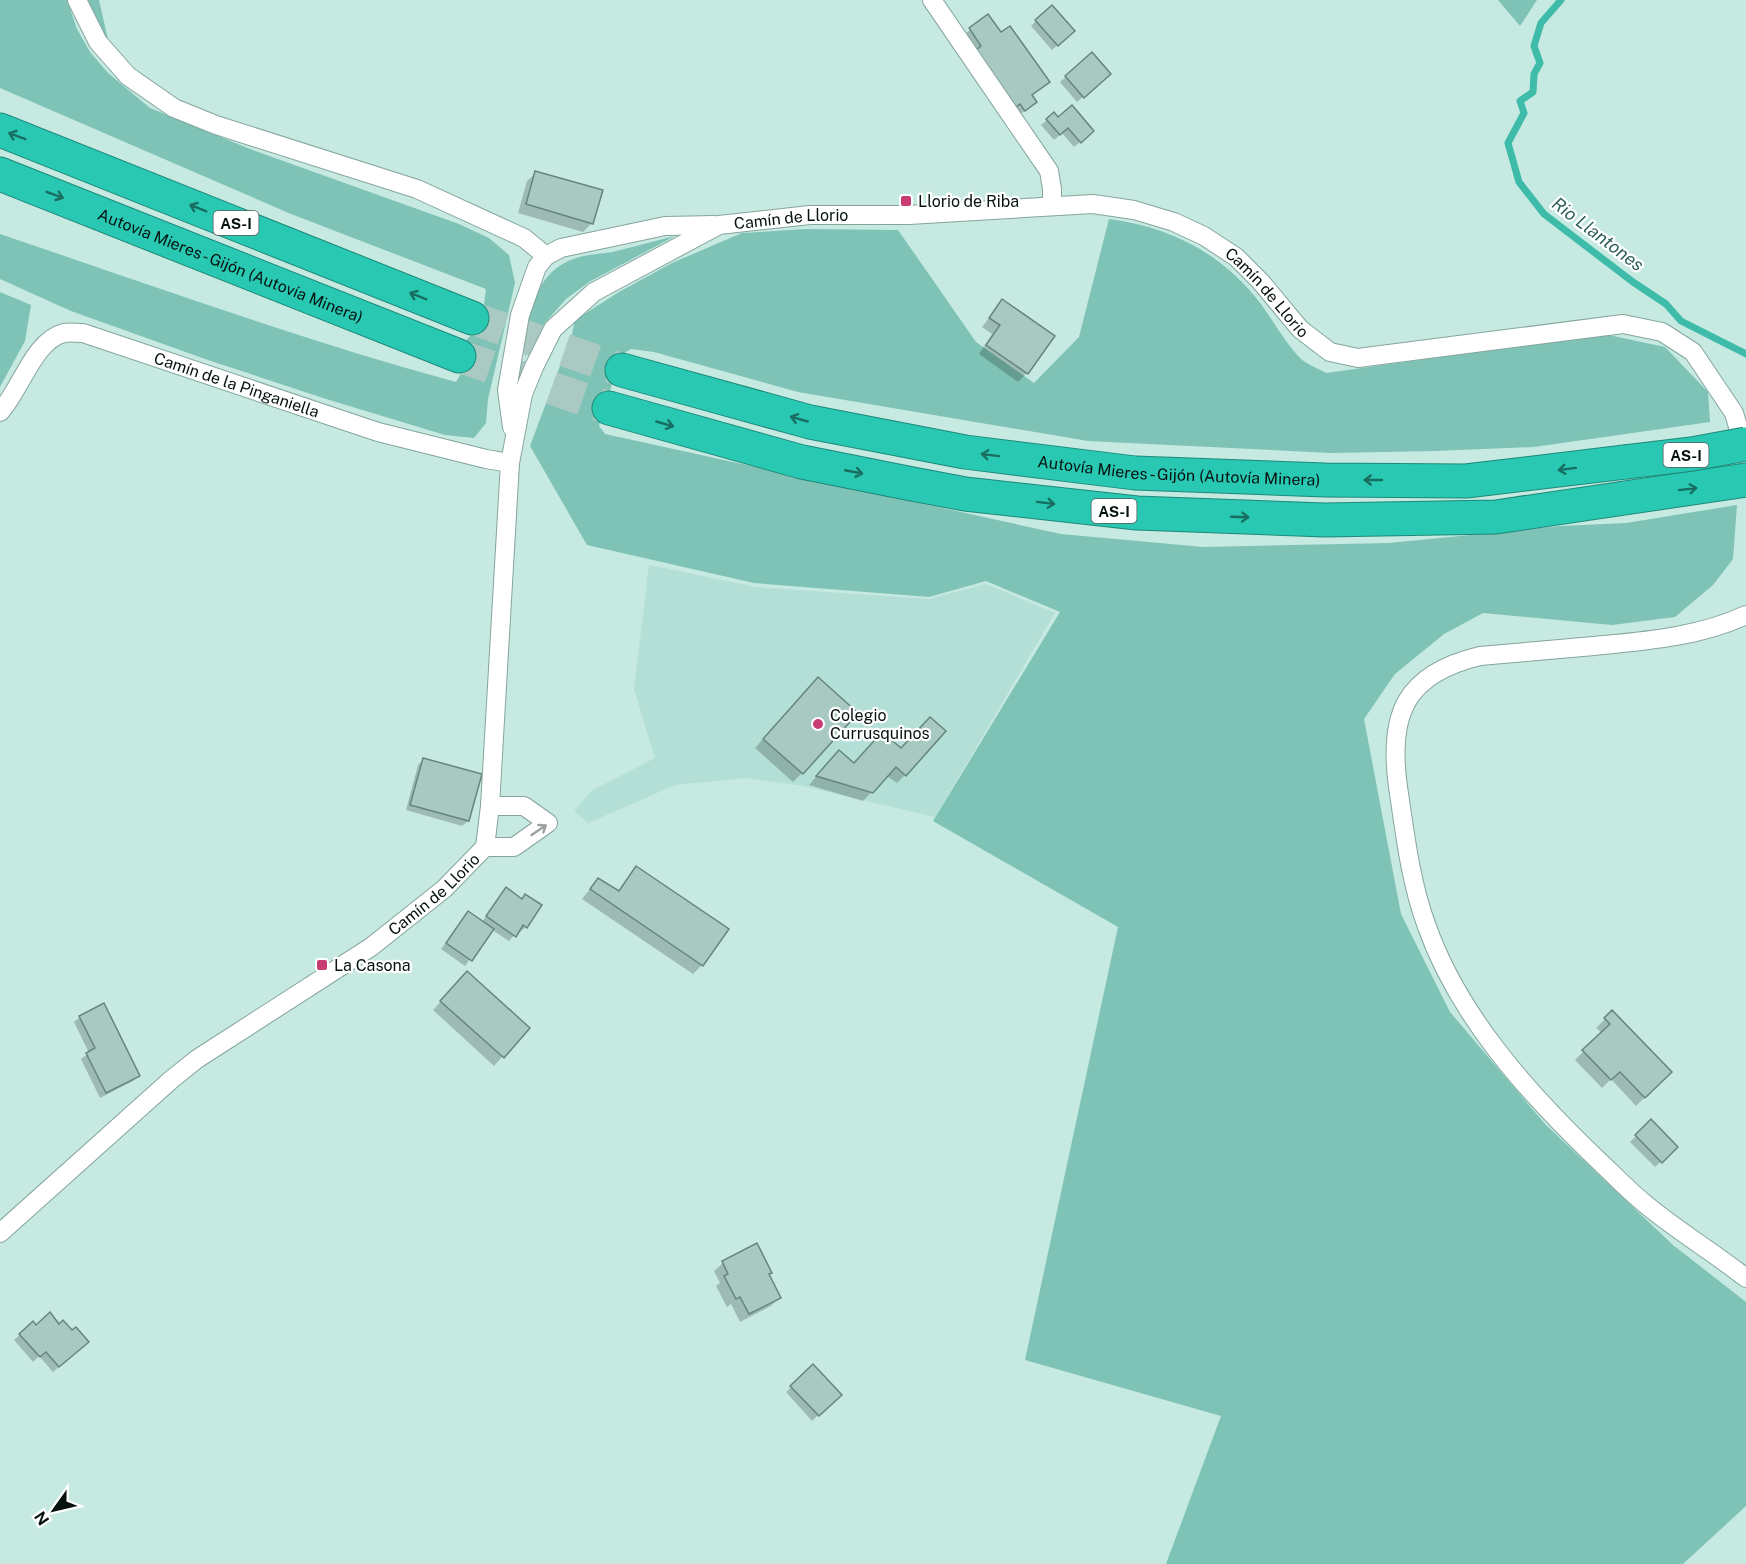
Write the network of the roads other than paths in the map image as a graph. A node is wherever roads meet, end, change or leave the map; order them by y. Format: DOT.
graph roads {
  1 [pos="77,0"];
  2 [pos="933,0"];
  3 [pos="0,130"];
  4 [pos="0,174"];
  5 [pos="1052,206"];
  6 [pos="719,225"];
  7 [pos="546,256"];
  8 [pos="472,318"];
  9 [pos="459,356"];
  10 [pos="622,370"];
  11 [pos="609,408"];
  12 [pos="0,412"];
  13 [pos="514,437"];
  14 [pos="1746,444"];
  15 [pos="1746,453"];
  16 [pos="510,463"];
  17 [pos="1746,480"];
  18 [pos="1746,615"];
  19 [pos="490,806"];
  20 [pos="485,847"];
  21 [pos="0,1233"];
  22 [pos="1746,1278"];
  1 -- 7 [label="street"];
  2 -- 5 [label="street"];
  8 -- 3 [label="highway, AS-I, one-way"];
  4 -- 9 [label="highway, Autovía Mieres - Gijón (Autovía Minera) / AS-I, one-way"];
  5 -- 6 [label="street, Camín de Llorio"];
  5 -- 15 [label="street, Camín de Llorio"];
  6 -- 7 [label="street, Camín de Llorio"];
  6 -- 13 [label="street, Camín de Llorio"];
  7 -- 13 [label="street, Camín de Llorio"];
  14 -- 10 [label="highway, Autovía Mieres - Gijón (Autovía Minera) / AS-I, one-way, bridge"];
  11 -- 17 [label="highway, AS-I, one-way"];
  12 -- 16 [label="street, Camín de la Pinganiella"];
  13 -- 16 [label="street, Camín de Llorio"];
  16 -- 19 [label="street, Camín de Llorio"];
  18 -- 22 [label="street"];
  19 -- 20 [label="street, Camín de Llorio"];
  20 -- 19 [label="street, one-way"];
  20 -- 21 [label="street, Camín de Llorio"];
}
